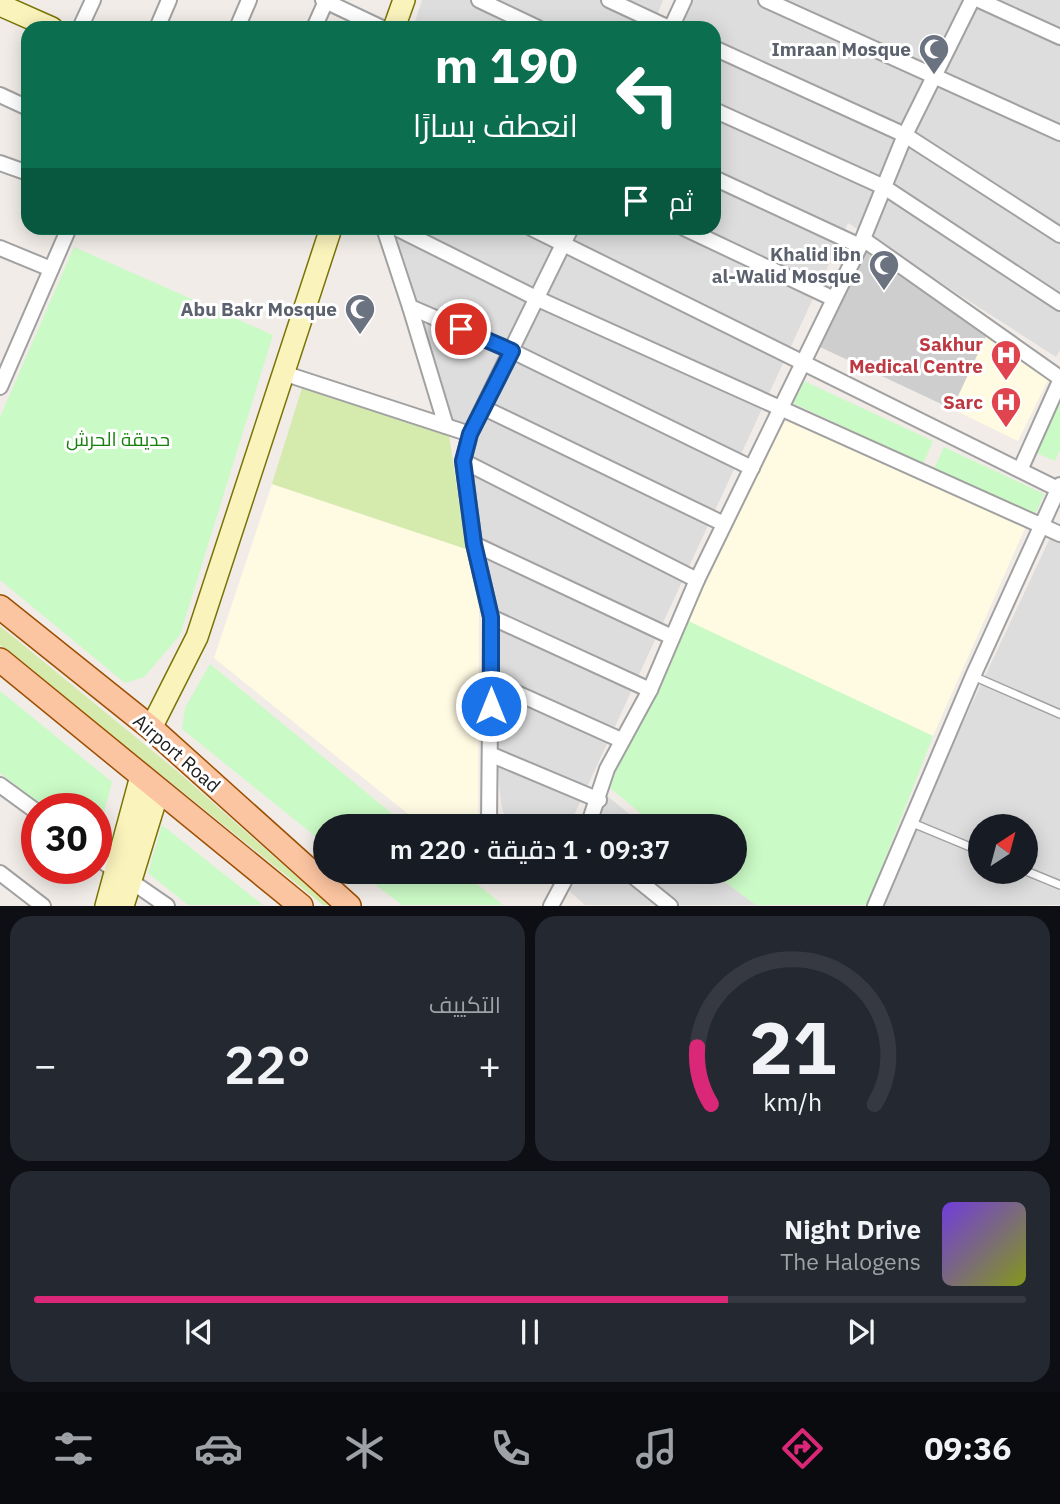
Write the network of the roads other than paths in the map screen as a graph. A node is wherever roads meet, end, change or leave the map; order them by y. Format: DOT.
graph roads {
  1 [pos="93,0"];
  2 [pos="169,0"];
  3 [pos="249,0"];
  4 [pos="404,0"];
  5 [pos="480,0"];
  6 [pos="609,0"];
  7 [pos="684,0"];
  8 [pos="766,0"];
  9 [pos="972,0"];
  10 [pos="979,0"];
  11 [pos="324,1"];
  12 [pos="10,5"];
  13 [pos="39,21"];
  14 [pos="83,21"];
  15 [pos="160,21"];
  16 [pos="240,21"];
  17 [pos="317,21"];
  18 [pos="367,21"];
  19 [pos="396,21"];
  20 [pos="524,21"];
  21 [pos="655,21"];
  22 [pos="674,21"];
  23 [pos="1060,37"];
  24 [pos="721,51"];
  25 [pos="934,76"];
  26 [pos="0,95"];
  27 [pos="21,105"];
  28 [pos="721,113"];
  29 [pos="1060,133"];
  30 [pos="905,135"];
  31 [pos="0,163"];
  32 [pos="21,170"];
  33 [pos="721,181"];
  34 [pos="884,187"];
  35 [pos="66,235"];
  36 [pos="329,235"];
  37 [pos="386,235"];
  38 [pos="410,235"];
  39 [pos="546,235"];
  40 [pos="566,235"];
  41 [pos="699,235"];
  42 [pos="1060,235"];
  43 [pos="562,242"];
  44 [pos="861,243"];
  45 [pos="1,250"];
  46 [pos="51,269"];
  47 [pos="832,298"];
  48 [pos="538,299"];
  49 [pos="1060,303"];
  50 [pos="410,307"];
  51 [pos="512,351"];
  52 [pos="802,360"];
  53 [pos="283,373"];
  54 [pos="1060,380"];
  55 [pos="0,387"];
  56 [pos="780,406"];
  57 [pos="484,408"];
  58 [pos="446,426"];
  59 [pos="470,434"];
  60 [pos="463,461"];
  61 [pos="752,468"];
  62 [pos="1020,468"];
  63 [pos="1059,488"];
  64 [pos="724,524"];
  65 [pos="1044,527"];
  66 [pos="1060,534"];
  67 [pos="474,544"];
  68 [pos="697,580"];
  69 [pos="0,607"];
  70 [pos="491,617"];
  71 [pos="672,637"];
  72 [pos="0,660"];
  73 [pos="973,676"];
  74 [pos="490,681"];
  75 [pos="650,690"];
  76 [pos="1060,713"];
  77 [pos="150,728"];
  78 [pos="621,740"];
  79 [pos="492,755"];
  80 [pos="141,776"];
  81 [pos="0,785"];
  82 [pos="159,792"];
  83 [pos="21,800"];
  84 [pos="598,800"];
  85 [pos="489,814"];
  86 [pos="593,814"];
  87 [pos="909,822"];
  88 [pos="968,847"];
  89 [pos="112,868"];
  90 [pos="0,873"];
  91 [pos="123,876"];
  92 [pos="1038,876"];
  93 [pos="562,884"];
  94 [pos="643,884"];
  95 [pos="1060,885"];
  96 [pos="43,905"];
  97 [pos="106,905"];
  98 [pos="123,905"];
  99 [pos="167,905"];
  100 [pos="302,905"];
  101 [pos="349,905"];
  102 [pos="551,905"];
  103 [pos="670,905"];
  104 [pos="875,905"];
  1 -- 14 [label="street"];
  2 -- 15 [label="street"];
  3 -- 16 [label="street"];
  4 -- 19 [label="main road"];
  5 -- 20 [label="street"];
  6 -- 21 [label="street"];
  7 -- 22 [label="street"];
  8 -- 25 [label="street"];
  9 -- 25 [label="street"];
  10 -- 23 [label="street"];
  11 -- 17 [label="street"];
  11 -- 18 [label="street"];
  12 -- 13 [label="main road"];
  24 -- 30 [label="street"];
  25 -- 29 [label="street"];
  25 -- 30 [label="street"];
  26 -- 27 [label="street"];
  28 -- 34 [label="street"];
  30 -- 34 [label="street"];
  30 -- 42 [label="street"];
  31 -- 32 [label="street"];
  33 -- 44 [label="street"];
  34 -- 44 [label="street"];
  34 -- 49 [label="street"];
  35 -- 46 [label="street"];
  36 -- 53 [label="main road"];
  37 -- 50 [label="street"];
  38 -- 48 [label="street"];
  39 -- 43 [label="street"];
  40 -- 43 [label="street"];
  41 -- 47 [label="street"];
  43 -- 48 [label="street"];
  43 -- 52 [label="street"];
  44 -- 47 [label="street"];
  44 -- 54 [label="street"];
  45 -- 46 [label="street"];
  46 -- 55 [label="street"];
  47 -- 52 [label="street"];
  48 -- 51 [label="street"];
  48 -- 56 [label="street"];
  50 -- 51 [label="street"];
  50 -- 58 [label="street"];
  51 -- 57 [label="street"];
  51 -- 61 [label="street"];
  52 -- 56 [label="street"];
  52 -- 62 [label="street"];
  53 -- 58 [label="street"];
  53 -- 77 [label="main road"];
  54 -- 62 [label="street"];
  56 -- 61 [label="street"];
  56 -- 65 [label="street"];
  57 -- 59 [label="street"];
  57 -- 64 [label="street"];
  58 -- 59 [label="street"];
  59 -- 60 [label="street"];
  60 -- 67 [label="street"];
  60 -- 68 [label="street"];
  61 -- 64 [label="street"];
  62 -- 63 [label="street"];
  63 -- 65 [label="street"];
  64 -- 68 [label="street"];
  65 -- 66 [label="street"];
  65 -- 73 [label="street"];
  67 -- 70 [label="street"];
  67 -- 71 [label="street"];
  68 -- 71 [label="street"];
  69 -- 77 [label="main road, Airport Road"];
  70 -- 74 [label="street"];
  70 -- 75 [label="street"];
  71 -- 75 [label="street"];
  72 -- 80 [label="main road, Airport Road"];
  73 -- 76 [label="lane"];
  73 -- 87 [label="street"];
  74 -- 78 [label="street"];
  74 -- 79 [label="street"];
  75 -- 78 [label="street"];
  77 -- 101 [label="main road, Airport Road"];
  78 -- 84 [label="street"];
  79 -- 84 [label="street"];
  79 -- 85 [label="street"];
  80 -- 82 [label="main road, Airport Road"];
  80 -- 91 [label="main road"];
  81 -- 83 [label="street"];
  82 -- 91 [label="main road"];
  82 -- 100 [label="main road, Airport Road"];
  84 -- 86 [label="street"];
  87 -- 88 [label="lane"];
  87 -- 104 [label="street"];
  89 -- 91 [label="street"];
  90 -- 96 [label="street"];
  91 -- 97 [label="main road"];
  91 -- 98 [label="main road"];
  91 -- 99 [label="street"];
  92 -- 95 [label="lane"];
  93 -- 102 [label="street"];
  94 -- 103 [label="street"];
}
